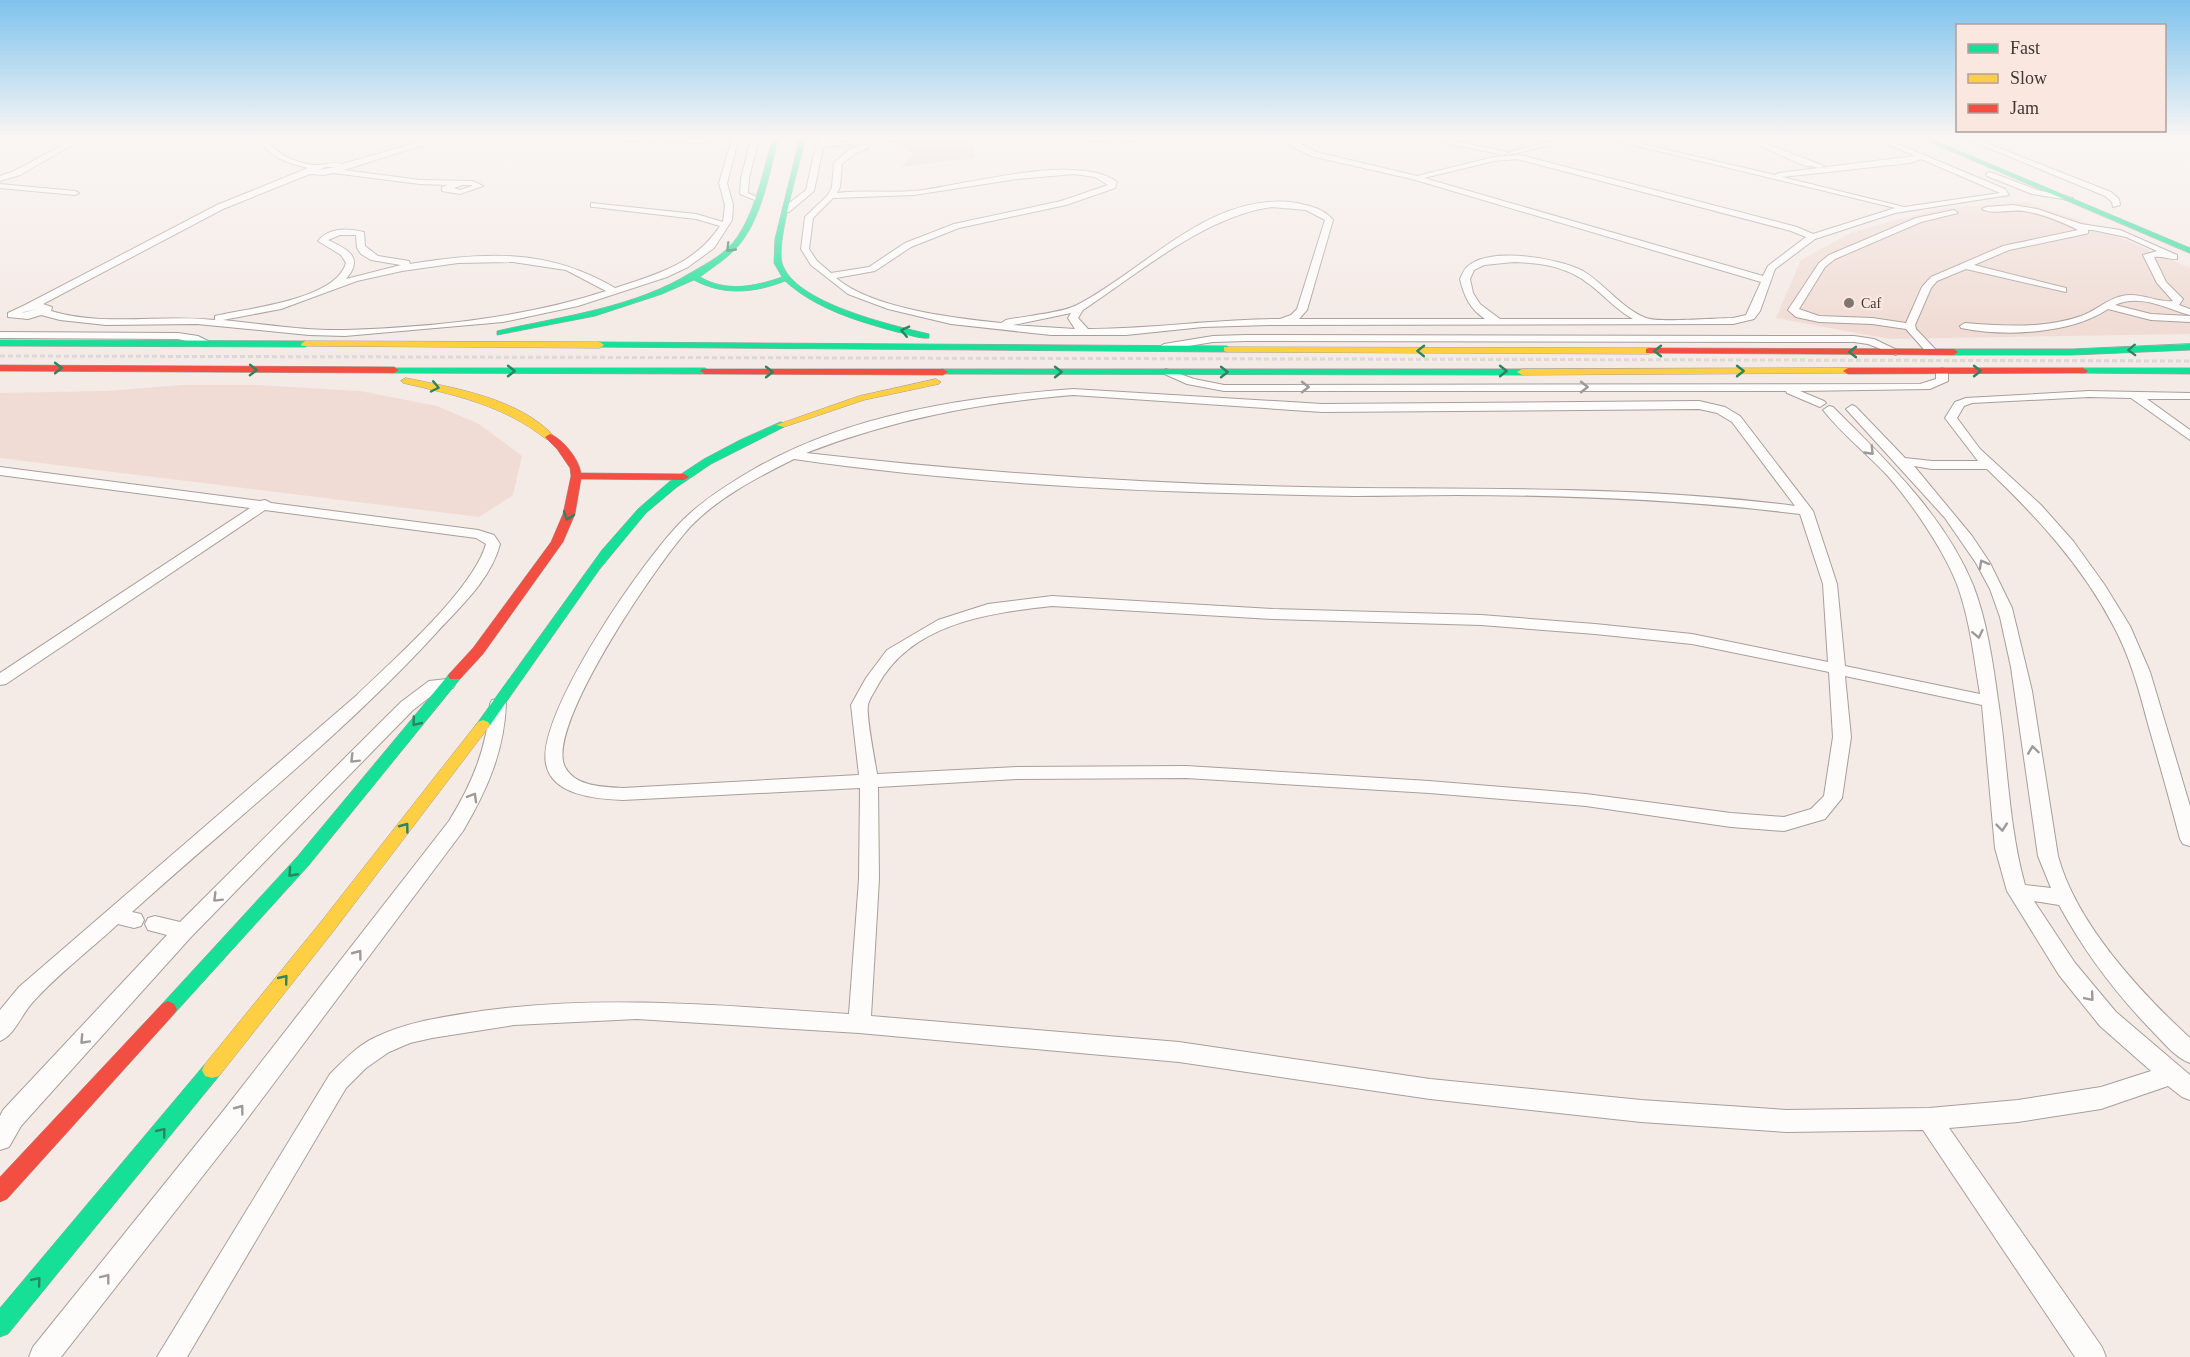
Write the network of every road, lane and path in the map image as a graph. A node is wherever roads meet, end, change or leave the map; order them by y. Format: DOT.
graph roads {
  1 [pos="237,200"];
  2 [pos="247,200"];
  3 [pos="726,200"];
  4 [pos="754,200"];
  5 [pos="788,200"];
  6 [pos="798,200"];
  7 [pos="826,200"];
  8 [pos="1069,200"];
  9 [pos="1495,200"];
  10 [pos="1688,200"];
  11 [pos="1868,200"];
  12 [pos="1966,200"];
  13 [pos="2060,200"];
  14 [pos="2102,200"];
  15 [pos="2115,200"];
  16 [pos="2065,201"];
  17 [pos="1881,204"];
  18 [pos="594,205"];
  19 [pos="2116,206"];
  20 [pos="1911,208"];
  21 [pos="2057,208"];
  22 [pos="2032,209"];
  23 [pos="786,210"];
  24 [pos="1894,211"];
  25 [pos="729,212"];
  26 [pos="696,217"];
  27 [pos="726,225"];
  28 [pos="2080,227"];
  29 [pos="1794,229"];
  30 [pos="1823,233"];
  31 [pos="2190,236"];
  32 [pos="1812,237"];
  33 [pos="2190,251"];
  34 [pos="441,263"];
  35 [pos="1963,265"];
  36 [pos="695,274"];
  37 [pos="829,276"];
  38 [pos="1766,276"];
  39 [pos="788,277"];
  40 [pos="329,288"];
  41 [pos="2063,290"];
  42 [pos="615,292"];
  43 [pos="2106,301"];
  44 [pos="288,304"];
  45 [pos="2171,306"];
  46 [pos="1303,307"];
  47 [pos="1475,308"];
  48 [pos="1622,309"];
  49 [pos="39,310"];
  50 [pos="2190,312"];
  51 [pos="1076,313"];
  52 [pos="0,315"];
  53 [pos="13,315"];
  54 [pos="1038,317"];
  55 [pos="2190,319"];
  56 [pos="197,321"];
  57 [pos="1282,322"];
  58 [pos="1326,322"];
  59 [pos="1463,322"];
  60 [pos="1499,322"];
  61 [pos="1619,322"];
  62 [pos="1647,322"];
  63 [pos="0,323"];
  64 [pos="986,326"];
  65 [pos="1965,326"];
  66 [pos="1910,327"];
  67 [pos="258,328"];
  68 [pos="1039,331"];
  69 [pos="1086,332"];
  70 [pos="0,335"];
  71 [pos="0,343"];
  72 [pos="430,343"];
  73 [pos="207,344"];
  74 [pos="674,344"];
  75 [pos="743,345"];
  76 [pos="984,346"];
  77 [pos="1164,347"];
  78 [pos="2190,347"];
  79 [pos="1448,351"];
  80 [pos="1532,351"];
  81 [pos="1896,352"];
  82 [pos="1932,352"];
  83 [pos="0,368"];
  84 [pos="315,371"];
  85 [pos="1454,371"];
  86 [pos="1547,371"];
  87 [pos="1942,371"];
  88 [pos="2159,371"];
  89 [pos="2190,371"];
  90 [pos="659,372"];
  91 [pos="729,372"];
  92 [pos="999,372"];
  93 [pos="1166,372"];
  94 [pos="2190,376"];
  95 [pos="1772,386"];
  96 [pos="1859,386"];
  97 [pos="2132,394"];
  98 [pos="2190,396"];
  99 [pos="1842,411"];
  100 [pos="2190,436"];
  101 [pos="794,456"];
  102 [pos="1903,461"];
  103 [pos="1995,470"];
  104 [pos="0,471"];
  105 [pos="1917,475"];
  106 [pos="576,476"];
  107 [pos="684,477"];
  108 [pos="573,494"];
  109 [pos="659,496"];
  110 [pos="265,504"];
  111 [pos="1806,511"];
  112 [pos="1967,592"];
  113 [pos="2000,599"];
  114 [pos="1838,668"];
  115 [pos="0,680"];
  116 [pos="447,684"];
  117 [pos="1990,701"];
  118 [pos="498,704"];
  119 [pos="869,780"];
  120 [pos="2190,838"];
  121 [pos="2017,891"];
  122 [pos="2066,898"];
  123 [pos="155,924"];
  124 [pos="184,931"];
  125 [pos="859,1024"];
  126 [pos="0,1031"];
  127 [pos="2190,1053"];
  128 [pos="2172,1074"];
  129 [pos="2190,1090"];
  130 [pos="1929,1119"];
  131 [pos="0,1139"];
  132 [pos="0,1192"];
  133 [pos="0,1326"];
  134 [pos="43,1357"];
  135 [pos="171,1357"];
  136 [pos="2092,1357"];
  1 -- 49 [label="street"];
  2 -- 49 [label="street"];
  3 -- 25 [label="street"];
  4 -- 36 [label="main road, one-way"];
  5 -- 23 [label="main road"];
  6 -- 23 [label="street"];
  7 -- 37 [label="street"];
  8 -- 37 [label="street"];
  9 -- 38 [label="street"];
  10 -- 29 [label="street"];
  11 -- 17 [label="street"];
  12 -- 20 [label="street"];
  13 -- 16 [label="street"];
  14 -- 19 [label="main road"];
  15 -- 19 [label="street"];
  16 -- 33 [label="main road"];
  17 -- 20 [label="street"];
  17 -- 24 [label="street"];
  18 -- 26 [label="street"];
  19 -- 31 [label="main road"];
  20 -- 24 [label="street"];
  21 -- 22 [label="street"];
  22 -- 28 [label="street"];
  22 -- 66 [label="street"];
  23 -- 39 [label="main road"];
  24 -- 30 [label="street"];
  25 -- 26 [label="street"];
  25 -- 27 [label="street"];
  26 -- 27 [label="street"];
  27 -- 42 [label="street"];
  28 -- 35 [label="street"];
  28 -- 45 [label="street"];
  29 -- 30 [label="street"];
  29 -- 32 [label="street"];
  30 -- 32 [label="street"];
  32 -- 38 [label="street"];
  34 -- 40 [label="street"];
  34 -- 40 [label="street"];
  34 -- 42 [label="street"];
  35 -- 41 [label="street"];
  35 -- 66 [label="street"];
  36 -- 39 [label="main road"];
  36 -- 72 [label="main road"];
  37 -- 64 [label="street"];
  38 -- 62 [label="street"];
  76 -- 39 [label="main road, one-way"];
  40 -- 44 [label="street"];
  42 -- 67 [label="street"];
  43 -- 45 [label="street"];
  43 -- 55 [label="street"];
  43 -- 65 [label="street"];
  44 -- 56 [label="street"];
  44 -- 67 [label="street"];
  45 -- 50 [label="street"];
  46 -- 51 [label="street"];
  46 -- 57 [label="street"];
  46 -- 58 [label="street"];
  47 -- 48 [label="street"];
  47 -- 59 [label="street"];
  47 -- 60 [label="street"];
  48 -- 61 [label="street"];
  48 -- 62 [label="street"];
  49 -- 53 [label="street"];
  49 -- 56 [label="street"];
  49 -- 70 [label="street"];
  51 -- 54 [label="street"];
  51 -- 69 [label="street"];
  52 -- 53 [label="street"];
  53 -- 63 [label="street"];
  54 -- 64 [label="street"];
  54 -- 68 [label="street"];
  56 -- 67 [label="street"];
  57 -- 58 [label="street"];
  57 -- 69 [label="street"];
  58 -- 59 [label="street"];
  59 -- 60 [label="street"];
  60 -- 61 [label="street"];
  61 -- 62 [label="street"];
  64 -- 68 [label="street"];
  66 -- 82 [label="street"];
  68 -- 69 [label="street"];
  70 -- 73 [label="street"];
  71 -- 73 [label="main road"];
  72 -- 73 [label="main road"];
  72 -- 74 [label="main road"];
  74 -- 75 [label="main road"];
  74 -- 90 [label="main road"];
  75 -- 76 [label="main road"];
  75 -- 91 [label="main road"];
  76 -- 77 [label="main road"];
  79 -- 77 [label="main road, one-way"];
  77 -- 81 [label="street"];
  78 -- 82 [label="main road, one-way"];
  79 -- 80 [label="main road"];
  79 -- 85 [label="main road"];
  81 -- 80 [label="main road, one-way"];
  80 -- 86 [label="main road"];
  81 -- 82 [label="main road"];
  83 -- 84 [label="main road, one-way"];
  84 -- 90 [label="main road, one-way"];
  84 -- 106 [label="main road, one-way"];
  85 -- 86 [label="main road, one-way"];
  93 -- 85 [label="main road, one-way"];
  86 -- 87 [label="main road, one-way"];
  87 -- 88 [label="main road, one-way"];
  87 -- 96 [label="street"];
  88 -- 89 [label="main road"];
  88 -- 94 [label="main road"];
  90 -- 91 [label="main road"];
  91 -- 92 [label="main road, one-way"];
  92 -- 93 [label="main road, one-way"];
  92 -- 107 [label="main road"];
  93 -- 95 [label="street, one-way"];
  95 -- 96 [label="street"];
  95 -- 99 [label="street"];
  96 -- 99 [label="street"];
  97 -- 98 [label="street"];
  97 -- 100 [label="street"];
  97 -- 103 [label="street"];
  99 -- 102 [label="street"];
  99 -- 112 [label="street, one-way"];
  101 -- 111 [label="street"];
  101 -- 111 [label="street"];
  101 -- 119 [label="street"];
  102 -- 103 [label="street"];
  102 -- 105 [label="street"];
  103 -- 105 [label="street"];
  103 -- 120 [label="street"];
  104 -- 110 [label="street"];
  113 -- 105 [label="street, one-way"];
  106 -- 107 [label="main road"];
  106 -- 108 [label="main road"];
  107 -- 109 [label="main road"];
  108 -- 109 [label="main road"];
  108 -- 116 [label="main road, one-way"];
  109 -- 118 [label="main road"];
  110 -- 115 [label="street"];
  110 -- 126 [label="street"];
  111 -- 114 [label="street"];
  112 -- 113 [label="street"];
  112 -- 117 [label="street, one-way"];
  122 -- 113 [label="street, one-way"];
  114 -- 117 [label="street"];
  114 -- 119 [label="street"];
  114 -- 119 [label="street"];
  116 -- 124 [label="street, one-way"];
  116 -- 132 [label="main road, one-way"];
  117 -- 121 [label="street, one-way"];
  133 -- 118 [label="main road, one-way"];
  134 -- 118 [label="street, one-way"];
  119 -- 125 [label="street"];
  121 -- 122 [label="street"];
  121 -- 128 [label="street, one-way"];
  122 -- 127 [label="street"];
  123 -- 124 [label="street"];
  124 -- 131 [label="street, one-way"];
  125 -- 130 [label="street"];
  125 -- 135 [label="street"];
  128 -- 129 [label="street"];
  128 -- 130 [label="street"];
  130 -- 136 [label="street"];
}
